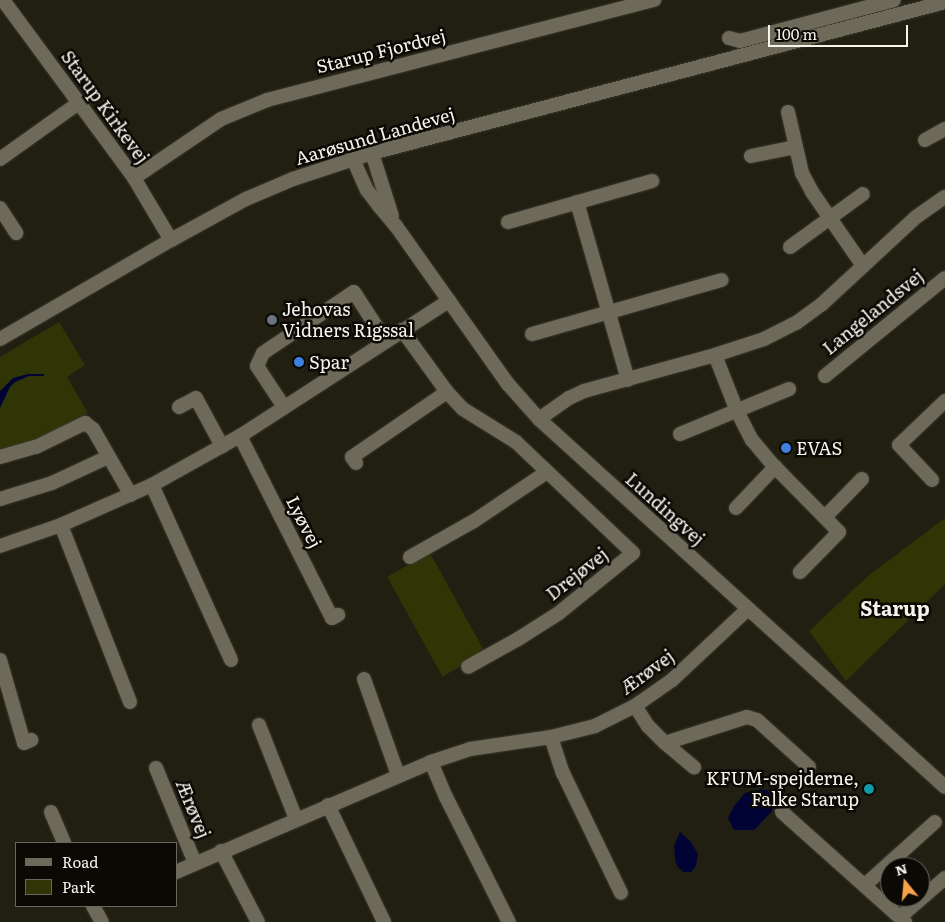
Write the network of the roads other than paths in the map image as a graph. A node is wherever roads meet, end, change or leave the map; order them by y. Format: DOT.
graph roads {
  1 [pos="3,0"];
  2 [pos="654,0"];
  3 [pos="894,0"];
  4 [pos="945,2"];
  5 [pos="788,27"];
  6 [pos="729,38"];
  7 [pos="791,43"];
  8 [pos="80,102"];
  9 [pos="788,112"];
  10 [pos="945,130"];
  11 [pos="925,140"];
  12 [pos="796,147"];
  13 [pos="372,153"];
  14 [pos="751,156"];
  15 [pos="0,159"];
  16 [pos="353,159"];
  17 [pos="134,178"];
  18 [pos="652,180"];
  19 [pos="863,194"];
  20 [pos="945,197"];
  21 [pos="578,202"];
  22 [pos="0,208"];
  23 [pos="830,218"];
  24 [pos="508,222"];
  25 [pos="396,226"];
  26 [pos="16,233"];
  27 [pos="171,240"];
  28 [pos="790,247"];
  29 [pos="863,266"];
  30 [pos="945,278"];
  31 [pos="721,280"];
  32 [pos="449,301"];
  33 [pos="609,312"];
  34 [pos="402,330"];
  35 [pos="532,334"];
  36 [pos="0,339"];
  37 [pos="386,340"];
  38 [pos="715,355"];
  39 [pos="825,376"];
  40 [pos="628,380"];
  41 [pos="789,389"];
  42 [pos="447,392"];
  43 [pos="945,401"];
  44 [pos="179,407"];
  45 [pos="284,407"];
  46 [pos="737,410"];
  47 [pos="539,419"];
  48 [pos="680,434"];
  49 [pos="240,436"];
  50 [pos="222,446"];
  51 [pos="0,457"];
  52 [pos="108,457"];
  53 [pos="356,463"];
  54 [pos="775,467"];
  55 [pos="547,472"];
  56 [pos="862,479"];
  57 [pos="932,480"];
  58 [pos="152,485"];
  59 [pos="131,495"];
  60 [pos="0,499"];
  61 [pos="736,508"];
  62 [pos="825,517"];
  63 [pos="61,524"];
  64 [pos="0,546"];
  65 [pos="410,557"];
  66 [pos="800,572"];
  67 [pos="748,609"];
  68 [pos="338,615"];
  69 [pos="0,660"];
  70 [pos="232,660"];
  71 [pos="468,667"];
  72 [pos="364,679"];
  73 [pos="130,702"];
  74 [pos="635,706"];
  75 [pos="259,725"];
  76 [pos="551,737"];
  77 [pos="32,740"];
  78 [pos="665,743"];
  79 [pos="431,762"];
  80 [pos="694,767"];
  81 [pos="810,767"];
  82 [pos="156,768"];
  83 [pos="398,775"];
  84 [pos="945,787"];
  85 [pos="328,805"];
  86 [pos="51,812"];
  87 [pos="782,812"];
  88 [pos="296,819"];
  89 [pos="935,822"];
  90 [pos="64,842"];
  91 [pos="221,851"];
  92 [pos="195,863"];
  93 [pos="178,871"];
  94 [pos="945,878"];
  95 [pos="865,885"];
  96 [pos="621,893"];
  97 [pos="95,907"];
  98 [pos="903,920"];
  99 [pos="102,922"];
  100 [pos="258,922"];
  101 [pos="384,922"];
  102 [pos="509,922"];
  1 -- 8 [label="street, Starup Kirkevej"];
  2 -- 17 [label="street, Starup Fjordvej"];
  3 -- 5 [label="street"];
  4 -- 7 [label="street, Aarøsund Landevej"];
  5 -- 6 [label="street"];
  5 -- 7 [label="street"];
  7 -- 13 [label="street, Aarøsund Landevej"];
  8 -- 15 [label="street"];
  8 -- 17 [label="street, Starup Kirkevej"];
  9 -- 12 [label="street"];
  10 -- 11 [label="street"];
  12 -- 14 [label="street"];
  12 -- 23 [label="street"];
  13 -- 16 [label="street, Aarøsund Landevej"];
  13 -- 25 [label="street, Lundingvej"];
  16 -- 25 [label="street, Lundingvej"];
  16 -- 27 [label="street, Aarøsund Landevej"];
  17 -- 27 [label="street, Starup Kirkevej"];
  18 -- 21 [label="street"];
  19 -- 23 [label="street"];
  20 -- 29 [label="street"];
  21 -- 24 [label="street"];
  21 -- 33 [label="street"];
  22 -- 26 [label="street"];
  23 -- 28 [label="street"];
  23 -- 29 [label="street"];
  25 -- 32 [label="street, Lundingvej"];
  27 -- 36 [label="street, Aarøsund Landevej"];
  29 -- 38 [label="street"];
  30 -- 39 [label="street, Langelandsvej"];
  31 -- 33 [label="street"];
  32 -- 34 [label="street"];
  32 -- 47 [label="street, Lundingvej"];
  33 -- 35 [label="street"];
  33 -- 40 [label="street"];
  34 -- 37 [label="street"];
  34 -- 42 [label="street, Drejøvej"];
  37 -- 45 [label="street"];
  37 -- 45 [label="street"];
  38 -- 40 [label="street"];
  38 -- 46 [label="street"];
  40 -- 47 [label="street"];
  41 -- 46 [label="street"];
  42 -- 53 [label="street"];
  42 -- 55 [label="street, Drejøvej"];
  43 -- 57 [label="street"];
  44 -- 50 [label="street"];
  45 -- 49 [label="street"];
  46 -- 48 [label="street"];
  46 -- 54 [label="street"];
  47 -- 67 [label="street, Lundingvej"];
  49 -- 50 [label="street"];
  49 -- 68 [label="street, Lyøvej"];
  50 -- 58 [label="street"];
  51 -- 52 [label="street"];
  52 -- 59 [label="street"];
  52 -- 60 [label="street"];
  54 -- 61 [label="street"];
  54 -- 62 [label="street"];
  55 -- 65 [label="street"];
  55 -- 71 [label="street, Drejøvej"];
  56 -- 62 [label="street"];
  58 -- 59 [label="street"];
  58 -- 70 [label="street"];
  59 -- 63 [label="street"];
  62 -- 66 [label="street"];
  63 -- 64 [label="street"];
  63 -- 73 [label="street"];
  67 -- 74 [label="street, Ærøvej"];
  67 -- 84 [label="street, Lundingvej"];
  69 -- 77 [label="street"];
  72 -- 83 [label="street"];
  74 -- 76 [label="street, Ærøvej"];
  74 -- 78 [label="street"];
  75 -- 88 [label="street"];
  76 -- 79 [label="street, Ærøvej"];
  76 -- 96 [label="street"];
  78 -- 80 [label="street"];
  78 -- 81 [label="street"];
  79 -- 83 [label="street, Ærøvej"];
  79 -- 102 [label="street"];
  82 -- 92 [label="street, Ærøvej"];
  83 -- 85 [label="street, Ærøvej"];
  85 -- 88 [label="street, Ærøvej"];
  85 -- 101 [label="street"];
  86 -- 90 [label="street"];
  87 -- 95 [label="street"];
  88 -- 91 [label="street, Ærøvej"];
  89 -- 95 [label="street"];
  91 -- 92 [label="street, Ærøvej"];
  91 -- 100 [label="street, Ærøvej"];
  92 -- 93 [label="street, Ærøvej"];
  94 -- 98 [label="street"];
  95 -- 98 [label="street"];
  97 -- 99 [label="street"];
}
